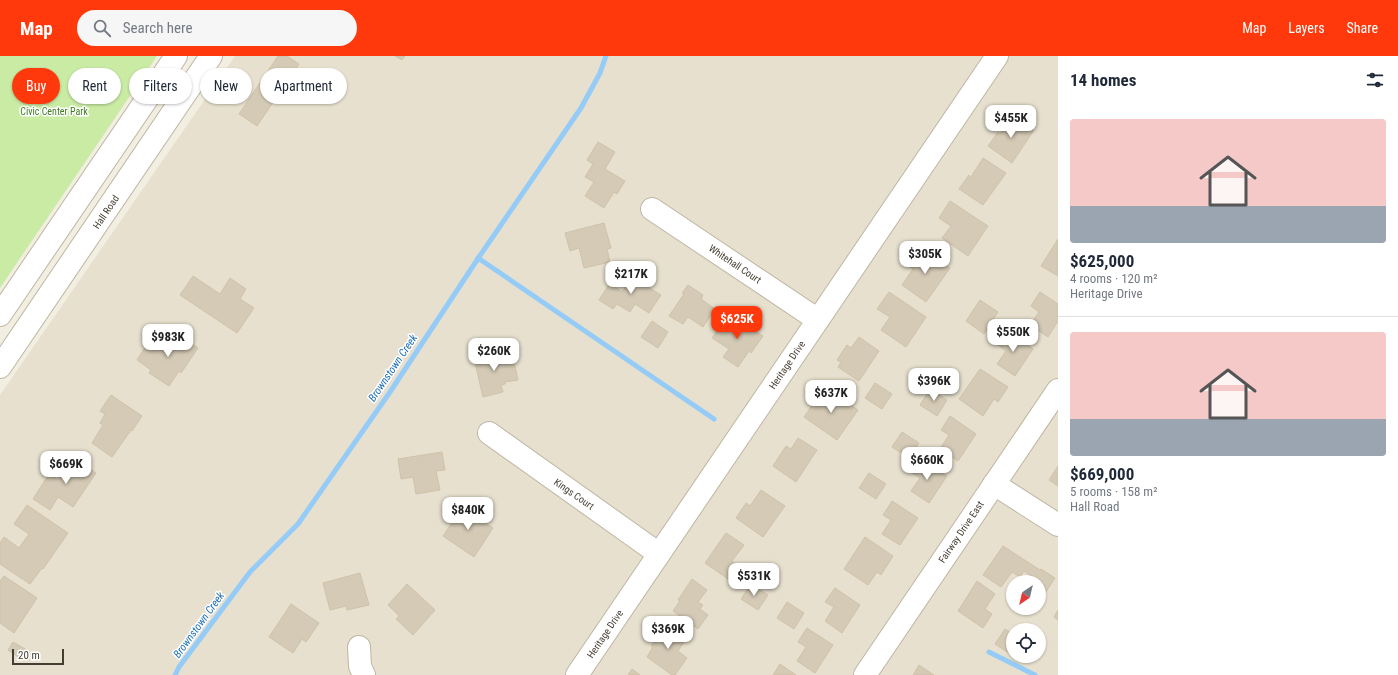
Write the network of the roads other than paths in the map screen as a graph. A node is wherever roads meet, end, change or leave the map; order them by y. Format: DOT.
graph roads {
  1 [pos="176,56"];
  2 [pos="211,56"];
  3 [pos="997,56"];
  4 [pos="652,209"];
  5 [pos="0,315"];
  6 [pos="818,320"];
  7 [pos="1,365"];
  8 [pos="1058,390"];
  9 [pos="489,433"];
  10 [pos="994,484"];
  11 [pos="1058,525"];
  12 [pos="659,554"];
  13 [pos="359,647"];
  14 [pos="364,675"];
  15 [pos="578,675"];
  16 [pos="865,675"];
  1 -- 5 [label="street"];
  2 -- 7 [label="street, Hall Road"];
  3 -- 6 [label="street, Heritage Drive"];
  4 -- 6 [label="street, Whitehall Court"];
  6 -- 12 [label="street, Heritage Drive"];
  8 -- 10 [label="street, Fairway Drive East"];
  9 -- 12 [label="street, Kings Court"];
  10 -- 11 [label="street"];
  10 -- 16 [label="street, Fairway Drive East"];
  12 -- 15 [label="street, Heritage Drive"];
  13 -- 14 [label="street"];
}
